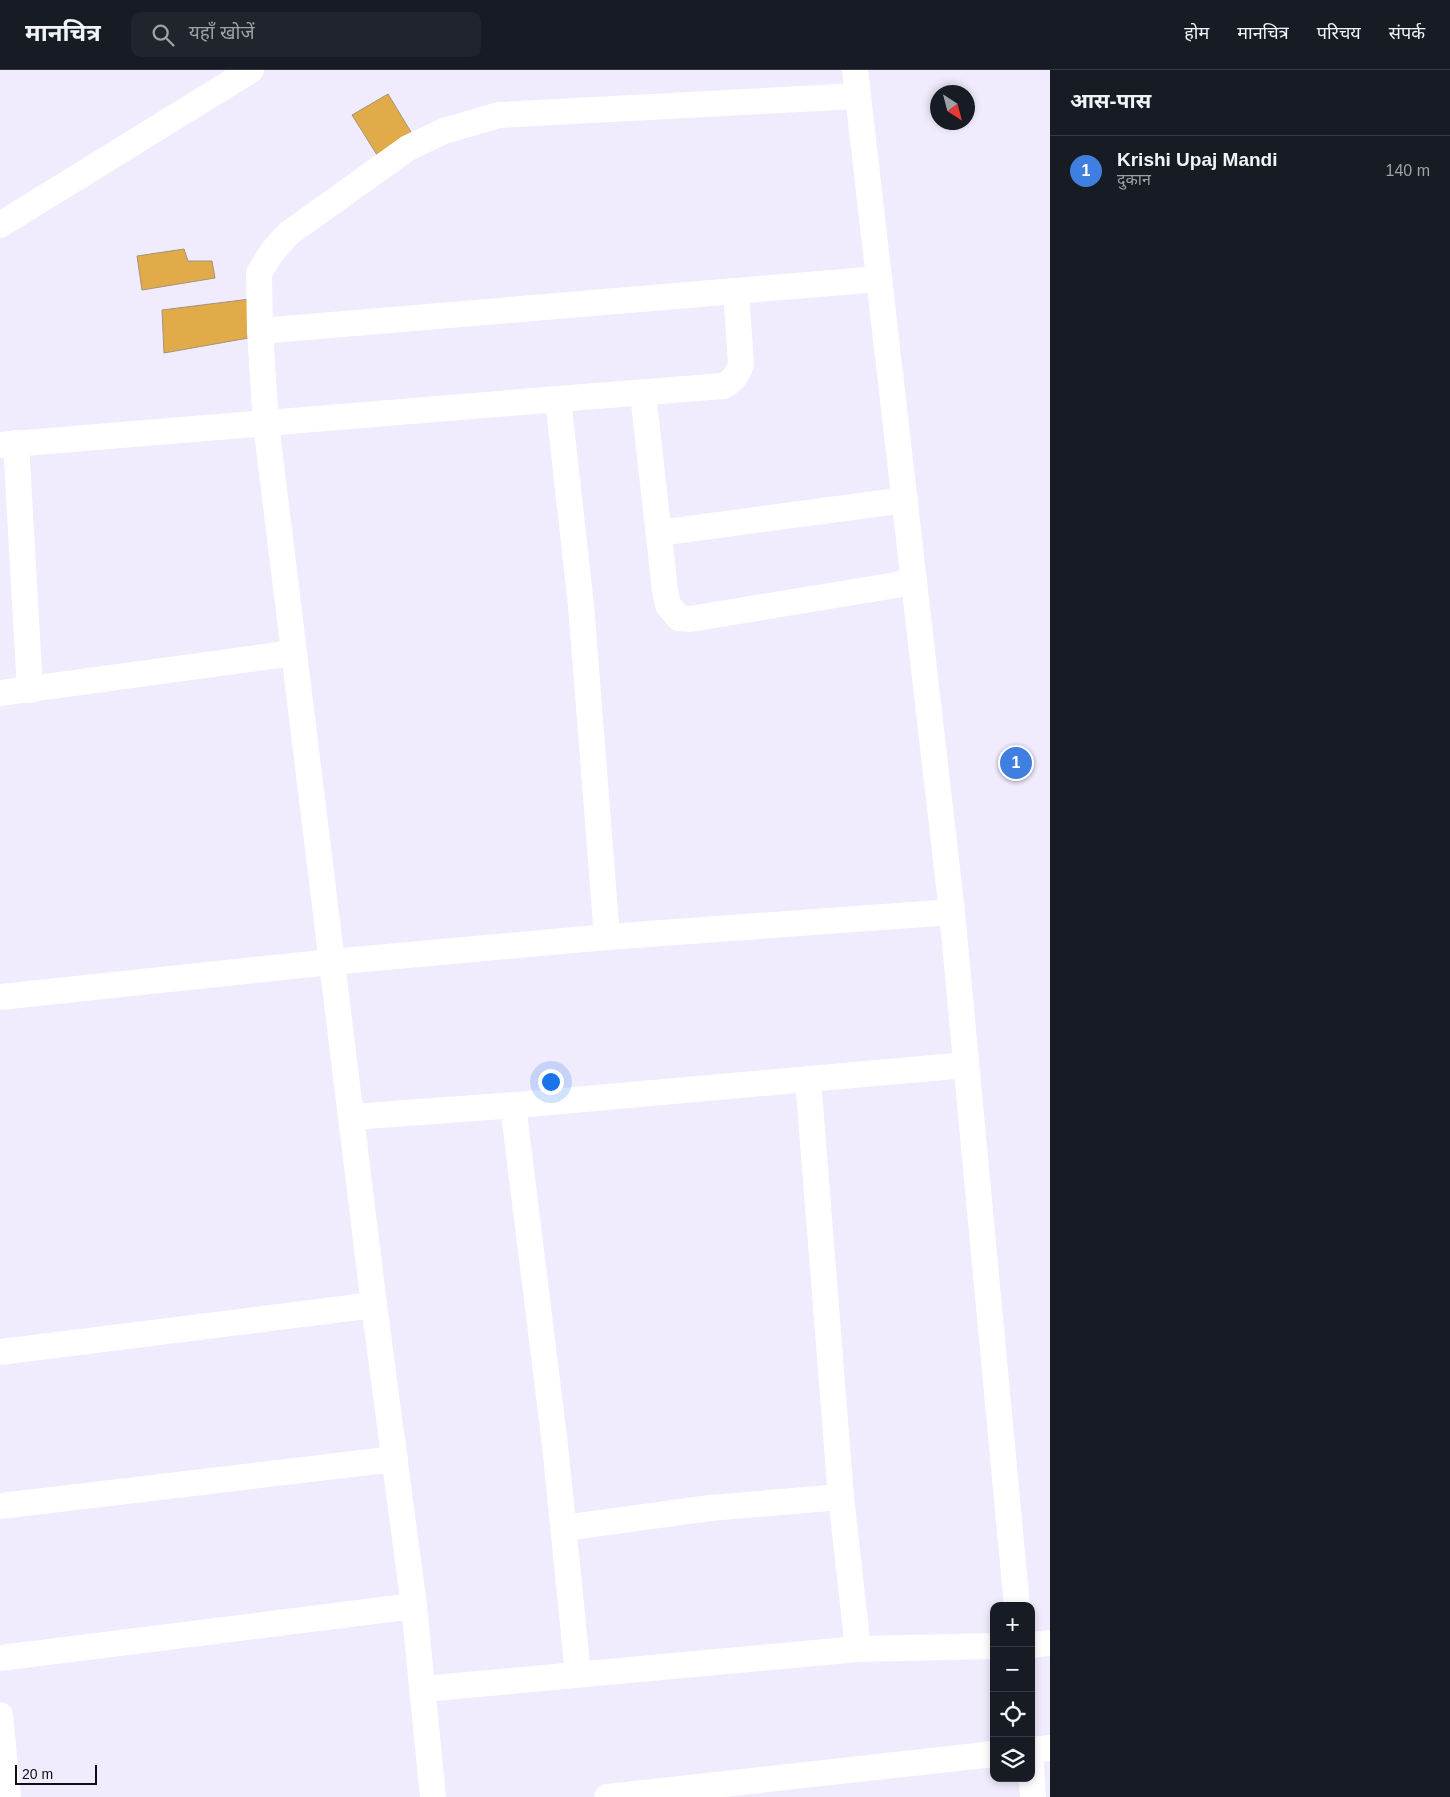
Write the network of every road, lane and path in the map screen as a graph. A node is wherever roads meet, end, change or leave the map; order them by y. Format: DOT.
graph roads {
  1 [pos="251,70"];
  2 [pos="855,70"];
  3 [pos="858,96"];
  4 [pos="0,225"];
  5 [pos="879,279"];
  6 [pos="736,290"];
  7 [pos="260,331"];
  8 [pos="643,394"];
  9 [pos="558,399"];
  10 [pos="266,424"];
  11 [pos="8,444"];
  12 [pos="904,500"];
  13 [pos="659,532"];
  14 [pos="914,582"];
  15 [pos="293,653"];
  16 [pos="30,690"];
  17 [pos="0,693"];
  18 [pos="952,912"];
  19 [pos="607,937"];
  20 [pos="331,962"];
  21 [pos="0,997"];
  22 [pos="966,1065"];
  23 [pos="808,1079"];
  24 [pos="513,1106"];
  25 [pos="352,1117"];
  26 [pos="374,1304"];
  27 [pos="0,1352"];
  28 [pos="395,1459"];
  29 [pos="841,1497"];
  30 [pos="0,1506"];
  31 [pos="564,1528"];
  32 [pos="1017,1602"];
  33 [pos="414,1606"];
  34 [pos="1050,1643"];
  35 [pos="1035,1645"];
  36 [pos="990,1646"];
  37 [pos="858,1649"];
  38 [pos="0,1658"];
  39 [pos="578,1674"];
  40 [pos="424,1689"];
  41 [pos="0,1716"];
  42 [pos="1050,1748"];
  43 [pos="1035,1750"];
  44 [pos="990,1754"];
  45 [pos="1032,1782"];
  46 [pos="8,1797"];
  47 [pos="433,1797"];
  48 [pos="607,1797"];
  49 [pos="1033,1797"];
  1 -- 4 [label="street"];
  2 -- 3 [label="street"];
  3 -- 5 [label="street"];
  3 -- 7 [label="street"];
  5 -- 6 [label="street"];
  5 -- 12 [label="street"];
  6 -- 7 [label="street"];
  6 -- 8 [label="street"];
  7 -- 10 [label="street"];
  8 -- 9 [label="street"];
  8 -- 13 [label="street"];
  9 -- 10 [label="street"];
  9 -- 19 [label="street"];
  10 -- 11 [label="street"];
  10 -- 15 [label="street"];
  11 -- 16 [label="street"];
  12 -- 13 [label="street"];
  12 -- 14 [label="street"];
  13 -- 14 [label="street"];
  14 -- 18 [label="street"];
  15 -- 16 [label="street"];
  15 -- 20 [label="street"];
  16 -- 17 [label="street"];
  18 -- 19 [label="street"];
  18 -- 22 [label="street"];
  19 -- 20 [label="street"];
  20 -- 21 [label="street"];
  20 -- 25 [label="street"];
  22 -- 23 [label="street"];
  22 -- 32 [label="street"];
  23 -- 24 [label="street"];
  23 -- 29 [label="street"];
  24 -- 25 [label="street"];
  24 -- 31 [label="street"];
  25 -- 26 [label="street"];
  26 -- 27 [label="street"];
  26 -- 28 [label="street"];
  28 -- 30 [label="street"];
  28 -- 33 [label="street"];
  29 -- 31 [label="street"];
  29 -- 37 [label="street"];
  31 -- 39 [label="street"];
  33 -- 38 [label="street"];
  33 -- 40 [label="street"];
  34 -- 35 [label="street"];
  36 -- 37 [label="street"];
  37 -- 39 [label="street"];
  39 -- 40 [label="street"];
  40 -- 47 [label="street"];
  41 -- 46 [label="street"];
  42 -- 43 [label="street"];
  44 -- 48 [label="street"];
  45 -- 49 [label="street"];
}
